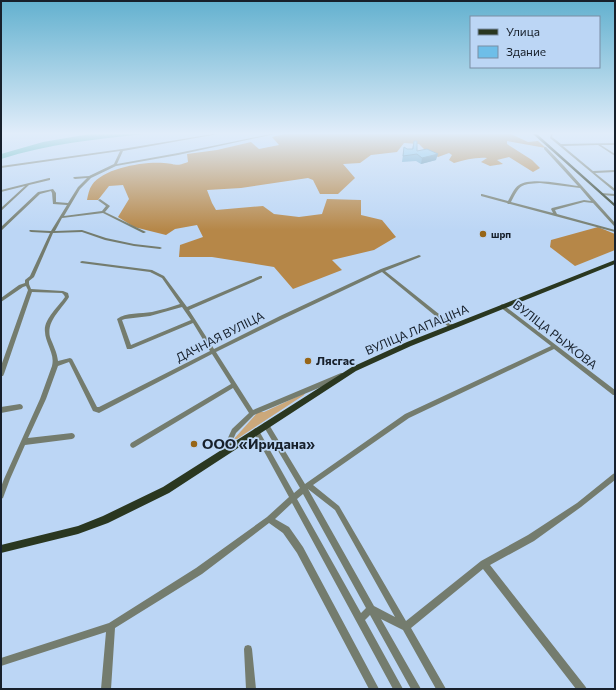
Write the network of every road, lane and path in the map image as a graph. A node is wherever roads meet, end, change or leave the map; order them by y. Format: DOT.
graph roads {
  1 [pos="111,166"];
  2 [pos="564,166"];
  3 [pos="572,166"];
  4 [pos="587,166"];
  5 [pos="615,171"];
  6 [pos="594,172"];
  7 [pos="90,177"];
  8 [pos="75,178"];
  9 [pos="49,179"];
  10 [pos="29,185"];
  11 [pos="580,187"];
  12 [pos="615,190"];
  13 [pos="1,191"];
  14 [pos="602,194"];
  15 [pos="482,195"];
  16 [pos="615,195"];
  17 [pos="100,200"];
  18 [pos="594,202"];
  19 [pos="509,203"];
  20 [pos="68,204"];
  21 [pos="615,206"];
  22 [pos="1,210"];
  23 [pos="103,212"];
  24 [pos="555,214"];
  25 [pos="62,217"];
  26 [pos="615,225"];
  27 [pos="1,229"];
  28 [pos="31,231"];
  29 [pos="615,231"];
  30 [pos="52,232"];
  31 [pos="144,232"];
  32 [pos="160,248"];
  33 [pos="419,256"];
  34 [pos="82,262"];
  35 [pos="615,262"];
  36 [pos="382,270"];
  37 [pos="261,277"];
  38 [pos="27,284"];
  39 [pos="30,290"];
  40 [pos="1,300"];
  41 [pos="502,306"];
  42 [pos="184,307"];
  43 [pos="193,321"];
  44 [pos="452,327"];
  45 [pos="554,347"];
  46 [pos="213,351"];
  47 [pos="56,364"];
  48 [pos="346,373"];
  49 [pos="1,374"];
  50 [pos="234,385"];
  51 [pos="615,393"];
  52 [pos="20,407"];
  53 [pos="1,410"];
  54 [pos="252,413"];
  55 [pos="266,425"];
  56 [pos="256,431"];
  57 [pos="72,436"];
  58 [pos="23,442"];
  59 [pos="133,445"];
  60 [pos="224,452"];
  61 [pos="615,476"];
  62 [pos="306,487"];
  63 [pos="1,496"];
  64 [pos="294,499"];
  65 [pos="269,519"];
  66 [pos="1,549"];
  67 [pos="484,564"];
  68 [pos="371,609"];
  69 [pos="360,619"];
  70 [pos="111,626"];
  71 [pos="405,628"];
  72 [pos="248,649"];
  73 [pos="1,662"];
  74 [pos="106,689"];
  75 [pos="251,689"];
  76 [pos="374,689"];
  77 [pos="398,689"];
  78 [pos="416,689"];
  79 [pos="441,689"];
  80 [pos="582,689"];
  1 -- 7 [label="street"];
  2 -- 11 [label="street"];
  3 -- 14 [label="main road"];
  4 -- 6 [label="street"];
  5 -- 6 [label="street"];
  6 -- 12 [label="street"];
  7 -- 8 [label="street"];
  7 -- 20 [label="street"];
  9 -- 10 [label="street"];
  10 -- 13 [label="street"];
  10 -- 22 [label="street"];
  11 -- 18 [label="street"];
  11 -- 19 [label="street"];
  14 -- 16 [label="street"];
  14 -- 21 [label="main road"];
  15 -- 19 [label="street"];
  17 -- 23 [label="street"];
  18 -- 24 [label="street"];
  18 -- 26 [label="street"];
  19 -- 24 [label="street"];
  20 -- 25 [label="street"];
  20 -- 27 [label="street"];
  23 -- 25 [label="street"];
  23 -- 31 [label="street"];
  24 -- 29 [label="street"];
  25 -- 30 [label="street"];
  28 -- 30 [label="street"];
  30 -- 32 [label="street"];
  30 -- 38 [label="street"];
  33 -- 36 [label="street, ДАЧНАЯ ВУЛІЦА"];
  34 -- 42 [label="street"];
  35 -- 41 [label="main road, ВУЛІЦА ЛАПАЦІНА"];
  36 -- 44 [label="street"];
  36 -- 46 [label="street, ДАЧНАЯ ВУЛІЦА"];
  37 -- 42 [label="street"];
  38 -- 39 [label="street"];
  38 -- 40 [label="street"];
  39 -- 47 [label="street"];
  39 -- 49 [label="street"];
  41 -- 44 [label="main road, ВУЛІЦА ЛАПАЦІНА"];
  41 -- 45 [label="street, ВУЛІЦА РЫЖОВА"];
  42 -- 43 [label="street"];
  42 -- 43 [label="street"];
  43 -- 46 [label="street"];
  44 -- 48 [label="main road, ВУЛІЦА ЛАПАЦІНА"];
  45 -- 51 [label="street, ВУЛІЦА РЫЖОВА"];
  45 -- 62 [label="street"];
  46 -- 47 [label="street, ДАЧНАЯ ВУЛІЦА"];
  46 -- 50 [label="street"];
  47 -- 58 [label="street"];
  48 -- 54 [label="street"];
  48 -- 55 [label="main road, ВУЛІЦА ЛАПАЦІНА"];
  50 -- 54 [label="street"];
  50 -- 59 [label="street"];
  52 -- 53 [label="street"];
  54 -- 60 [label="street"];
  55 -- 56 [label="main road, ВУЛІЦА ЛАПАЦІНА"];
  55 -- 62 [label="street"];
  56 -- 60 [label="main road, ВУЛІЦА ЛАПАЦІНА"];
  56 -- 64 [label="street"];
  57 -- 58 [label="street"];
  58 -- 63 [label="street"];
  60 -- 66 [label="main road, ВУЛІЦА ЛАПАЦІНА"];
  61 -- 67 [label="street"];
  62 -- 64 [label="street"];
  62 -- 68 [label="street"];
  62 -- 71 [label="street"];
  64 -- 65 [label="street"];
  64 -- 69 [label="street"];
  65 -- 70 [label="street"];
  65 -- 76 [label="street"];
  67 -- 71 [label="street"];
  67 -- 80 [label="street"];
  68 -- 69 [label="street"];
  68 -- 71 [label="street"];
  68 -- 78 [label="street"];
  69 -- 77 [label="street"];
  70 -- 73 [label="street"];
  70 -- 74 [label="street"];
  71 -- 79 [label="street"];
  72 -- 75 [label="street"];
}
